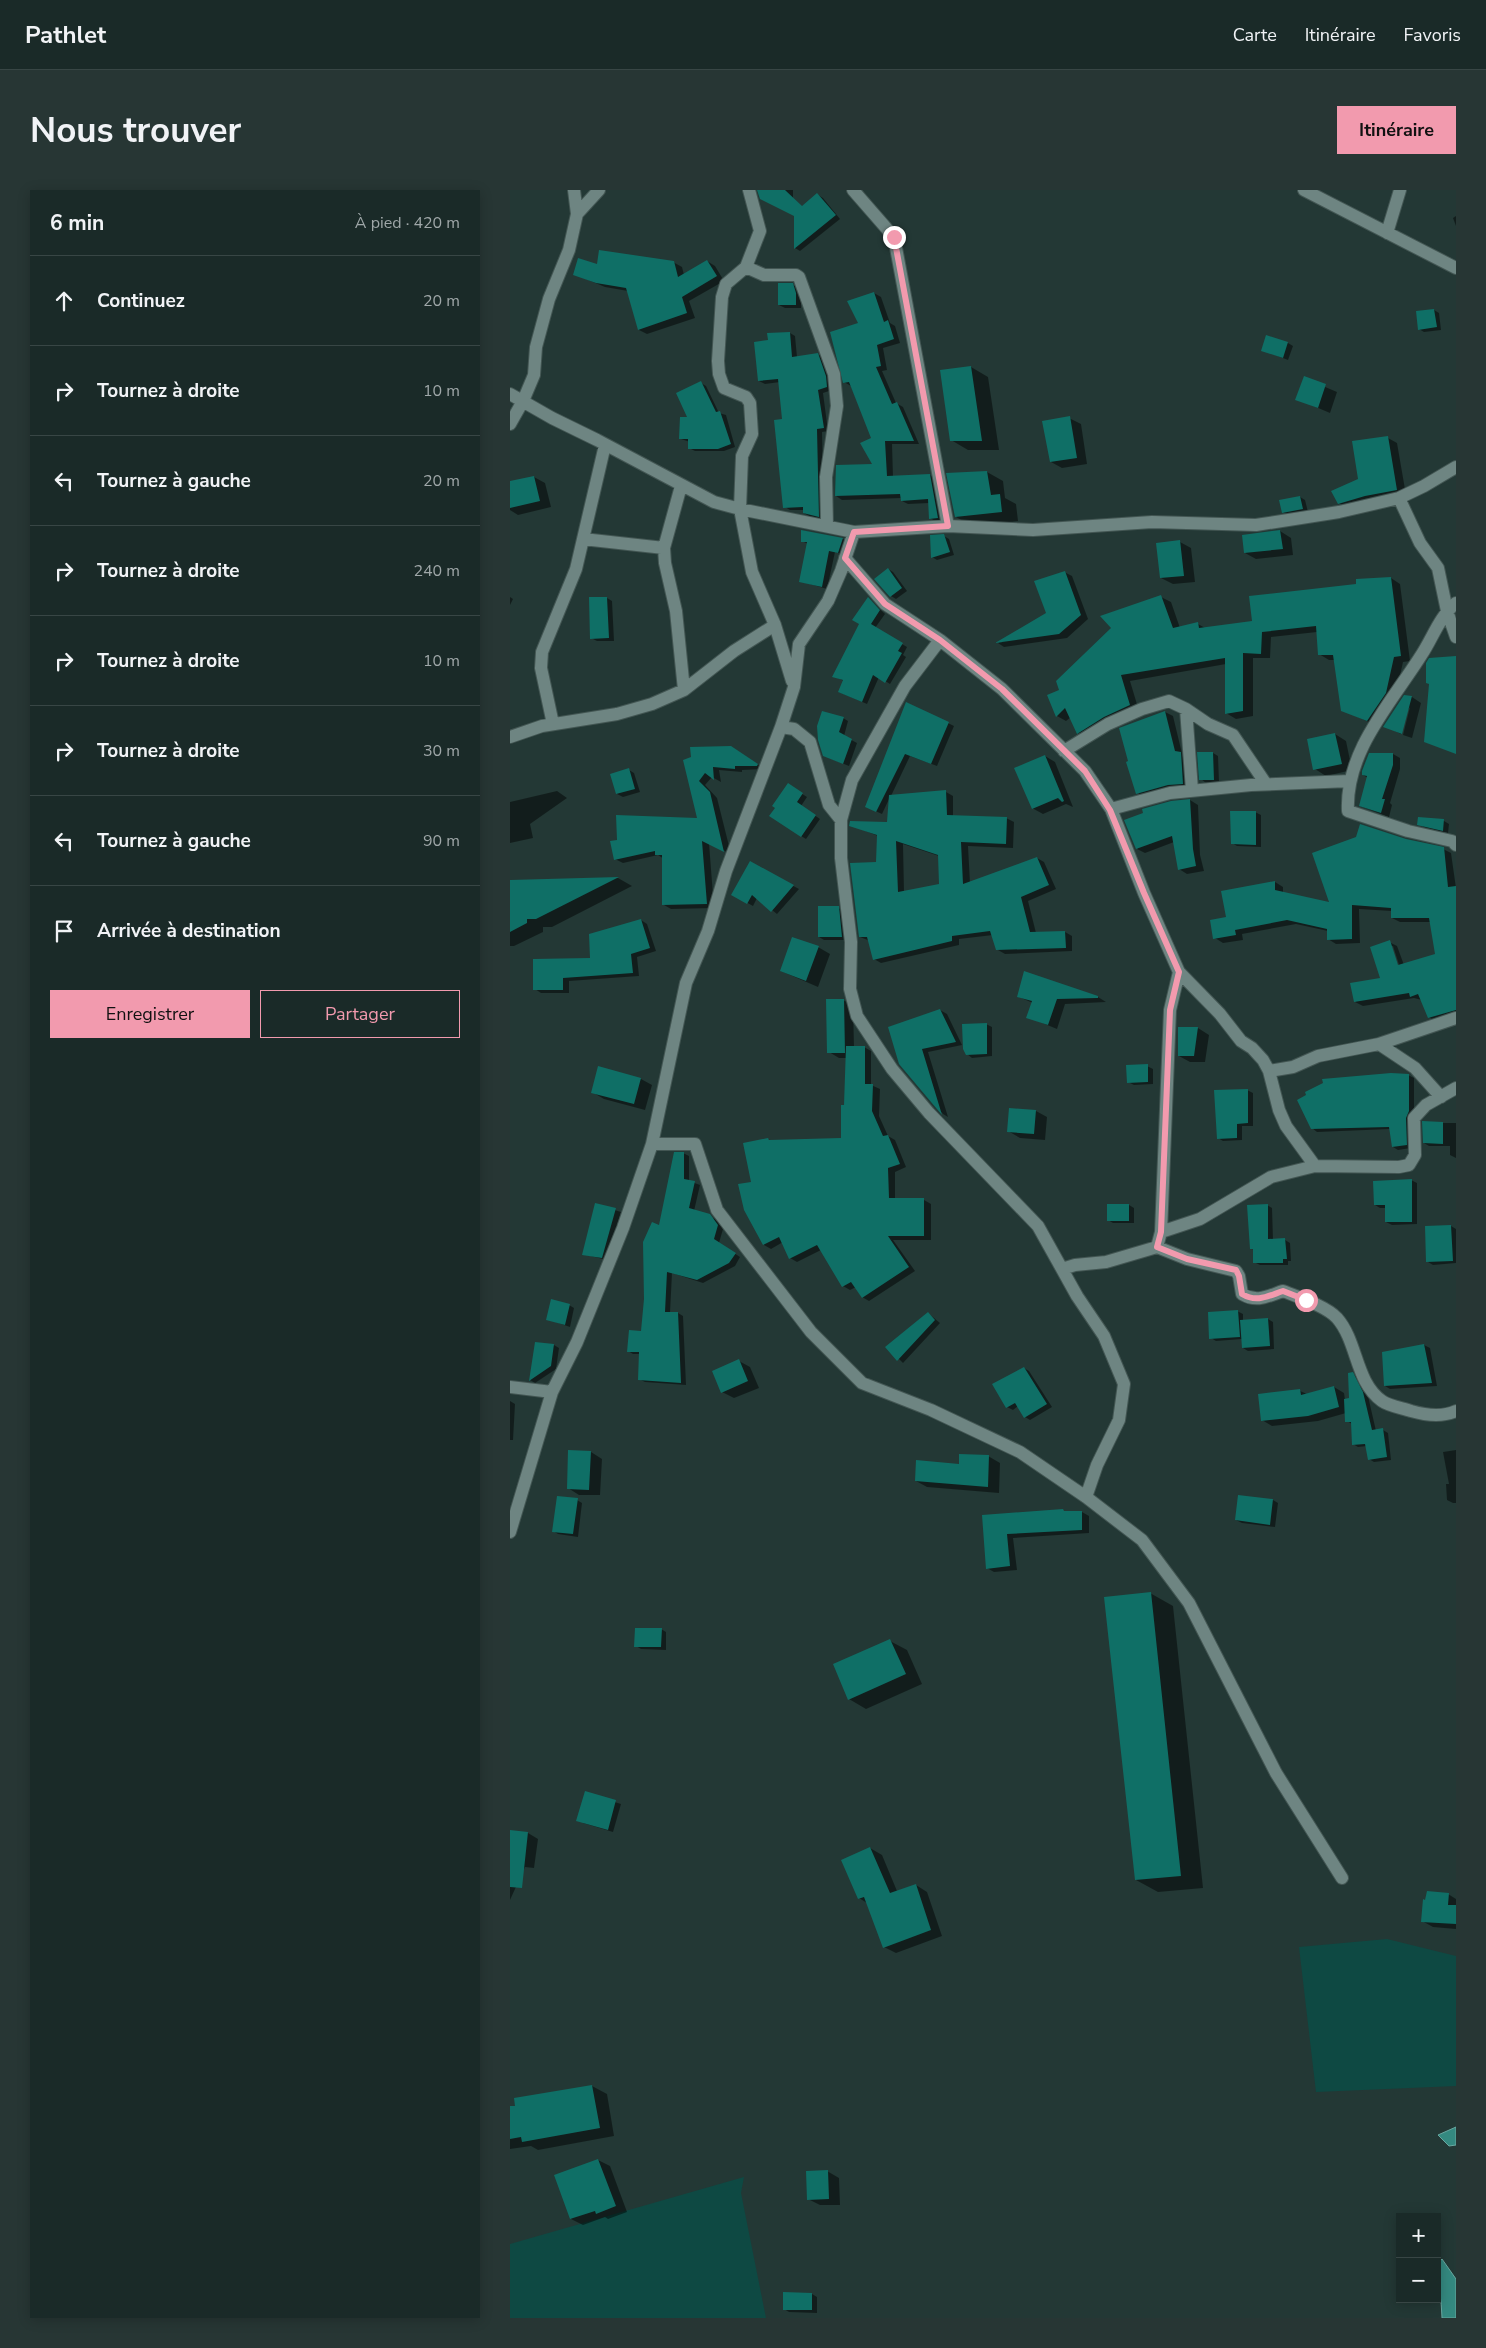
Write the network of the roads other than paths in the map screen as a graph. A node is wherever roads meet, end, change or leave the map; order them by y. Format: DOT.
graph roads {
  1 [pos="574,190"];
  2 [pos="599,190"];
  3 [pos="749,190"];
  4 [pos="853,190"];
  5 [pos="1304,190"];
  6 [pos="1400,190"];
  7 [pos="577,214"];
  8 [pos="1387,233"];
  9 [pos="746,266"];
  10 [pos="1456,268"];
  11 [pos="510,394"];
  12 [pos="523,401"];
  13 [pos="510,424"];
  14 [pos="605,445"];
  15 [pos="1456,467"];
  16 [pos="682,486"];
  17 [pos="1399,498"];
  18 [pos="740,509"];
  19 [pos="827,526"];
  20 [pos="948,526"];
  21 [pos="854,532"];
  22 [pos="582,539"];
  23 [pos="664,548"];
  24 [pos="845,558"];
  25 [pos="1452,607"];
  26 [pos="775,625"];
  27 [pos="1456,637"];
  28 [pos="940,640"];
  29 [pos="794,687"];
  30 [pos="684,690"];
  31 [pos="1186,708"];
  32 [pos="553,724"];
  33 [pos="782,727"];
  34 [pos="510,737"];
  35 [pos="1064,751"];
  36 [pos="1350,781"];
  37 [pos="1266,784"];
  38 [pos="1192,790"];
  39 [pos="1110,810"];
  40 [pos="841,820"];
  41 [pos="1456,845"];
  42 [pos="1179,972"];
  43 [pos="1456,1018"];
  44 [pos="1378,1044"];
  45 [pos="1269,1071"];
  46 [pos="1456,1088"];
  47 [pos="1441,1097"];
  48 [pos="652,1144"];
  49 [pos="1315,1166"];
  50 [pos="1161,1232"];
  51 [pos="1157,1247"];
  52 [pos="1062,1269"];
  53 [pos="510,1387"];
  54 [pos="552,1392"];
  55 [pos="1456,1411"];
  56 [pos="1086,1497"];
  57 [pos="510,1532"];
  58 [pos="1342,1878"];
  1 -- 7 [label="street"];
  2 -- 7 [label="street"];
  3 -- 9 [label="street"];
  4 -- 20 [label="street"];
  5 -- 8 [label="street"];
  6 -- 8 [label="street"];
  7 -- 12 [label="street"];
  8 -- 10 [label="street"];
  9 -- 18 [label="street"];
  9 -- 19 [label="street"];
  11 -- 12 [label="street"];
  12 -- 13 [label="street"];
  12 -- 14 [label="street"];
  14 -- 16 [label="street"];
  14 -- 22 [label="street"];
  15 -- 17 [label="street"];
  16 -- 18 [label="street"];
  16 -- 23 [label="street"];
  17 -- 20 [label="street"];
  17 -- 25 [label="street"];
  18 -- 19 [label="street"];
  18 -- 26 [label="street"];
  19 -- 21 [label="street"];
  20 -- 21 [label="street"];
  21 -- 24 [label="street"];
  22 -- 23 [label="street"];
  22 -- 32 [label="street"];
  23 -- 30 [label="street"];
  24 -- 28 [label="street"];
  24 -- 29 [label="street"];
  25 -- 27 [label="street"];
  25 -- 36 [label="street"];
  26 -- 29 [label="street"];
  26 -- 30 [label="street"];
  28 -- 35 [label="street"];
  28 -- 40 [label="street"];
  29 -- 33 [label="street"];
  30 -- 32 [label="street"];
  31 -- 35 [label="street"];
  31 -- 37 [label="street"];
  31 -- 38 [label="street"];
  32 -- 34 [label="street"];
  33 -- 40 [label="street"];
  33 -- 48 [label="street"];
  35 -- 39 [label="street"];
  36 -- 37 [label="street"];
  36 -- 41 [label="street"];
  37 -- 38 [label="street"];
  38 -- 39 [label="street"];
  39 -- 42 [label="street"];
  40 -- 52 [label="street"];
  42 -- 45 [label="street"];
  42 -- 50 [label="street"];
  43 -- 44 [label="street"];
  44 -- 45 [label="street"];
  44 -- 47 [label="street"];
  45 -- 49 [label="street"];
  46 -- 47 [label="street"];
  47 -- 49 [label="street"];
  48 -- 54 [label="street"];
  48 -- 56 [label="street"];
  49 -- 50 [label="street"];
  50 -- 51 [label="street"];
  51 -- 52 [label="street"];
  51 -- 55 [label="street"];
  52 -- 56 [label="street"];
  53 -- 54 [label="street"];
  54 -- 57 [label="street"];
  56 -- 58 [label="street"];
}
